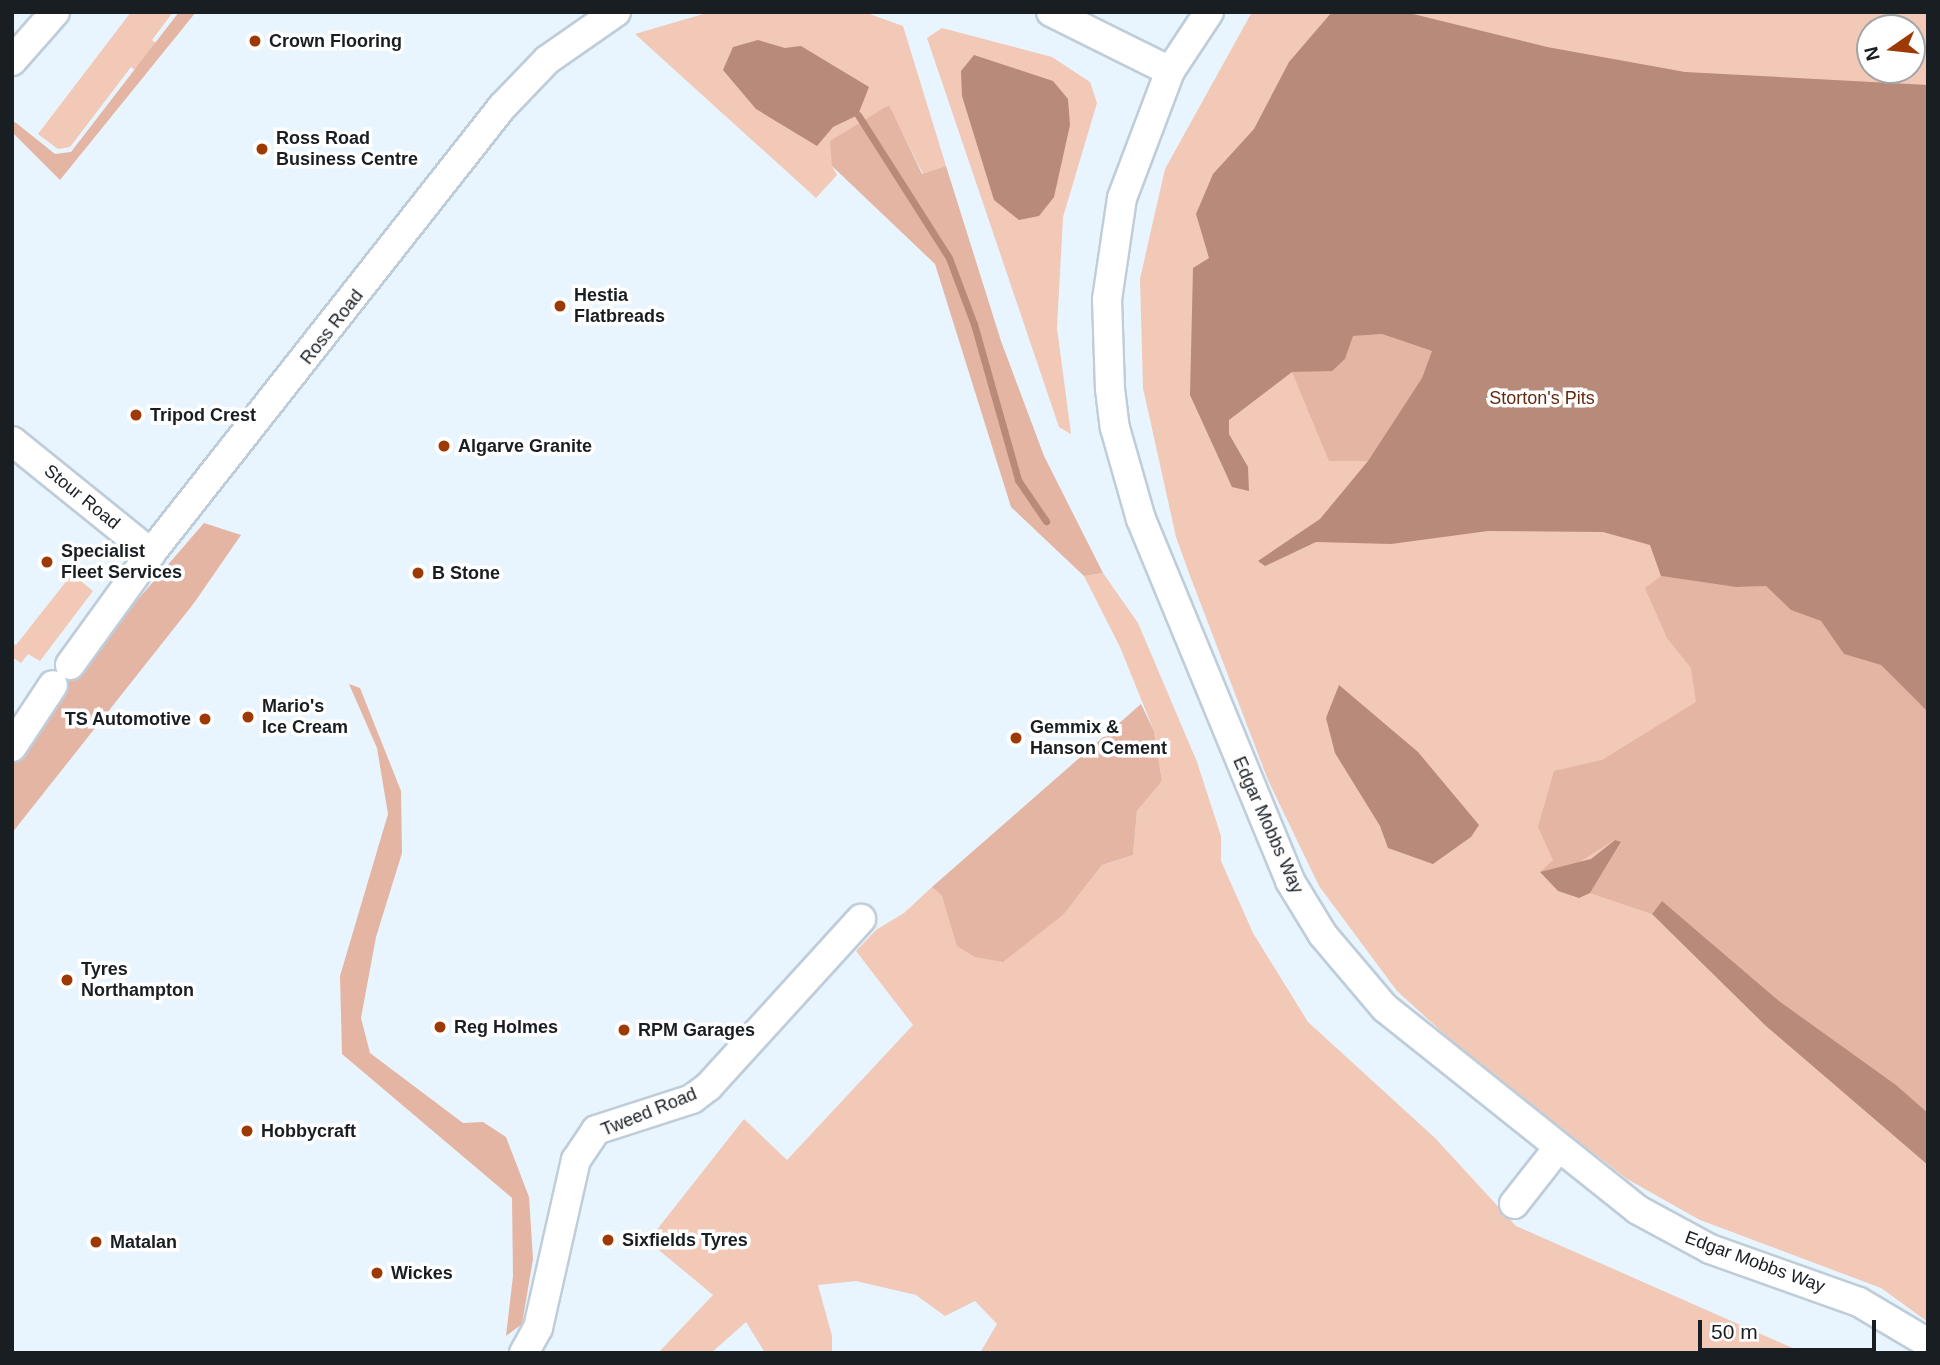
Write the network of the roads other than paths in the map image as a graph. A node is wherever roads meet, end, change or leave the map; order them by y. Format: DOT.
graph roads {
  1 [pos="55,12"];
  2 [pos="617,12"];
  3 [pos="1051,12"];
  4 [pos="1209,12"];
  5 [pos="12,61"];
  6 [pos="1170,71"];
  7 [pos="12,441"];
  8 [pos="151,553"];
  9 [pos="12,747"];
  10 [pos="861,919"];
  11 [pos="1558,1148"];
  12 [pos="1514,1204"];
  13 [pos="1928,1343"];
  14 [pos="524,1353"];
  1 -- 5 [label="street"];
  2 -- 8 [label="street, Ross Road"];
  3 -- 6 [label="street"];
  4 -- 6 [label="street, Edgar Mobbs Way"];
  6 -- 11 [label="street, Edgar Mobbs Way"];
  7 -- 8 [label="street, Stour Road"];
  8 -- 9 [label="street, Ross Road"];
  10 -- 14 [label="street, Tweed Road"];
  11 -- 12 [label="street"];
  11 -- 13 [label="street, Edgar Mobbs Way"];
}
